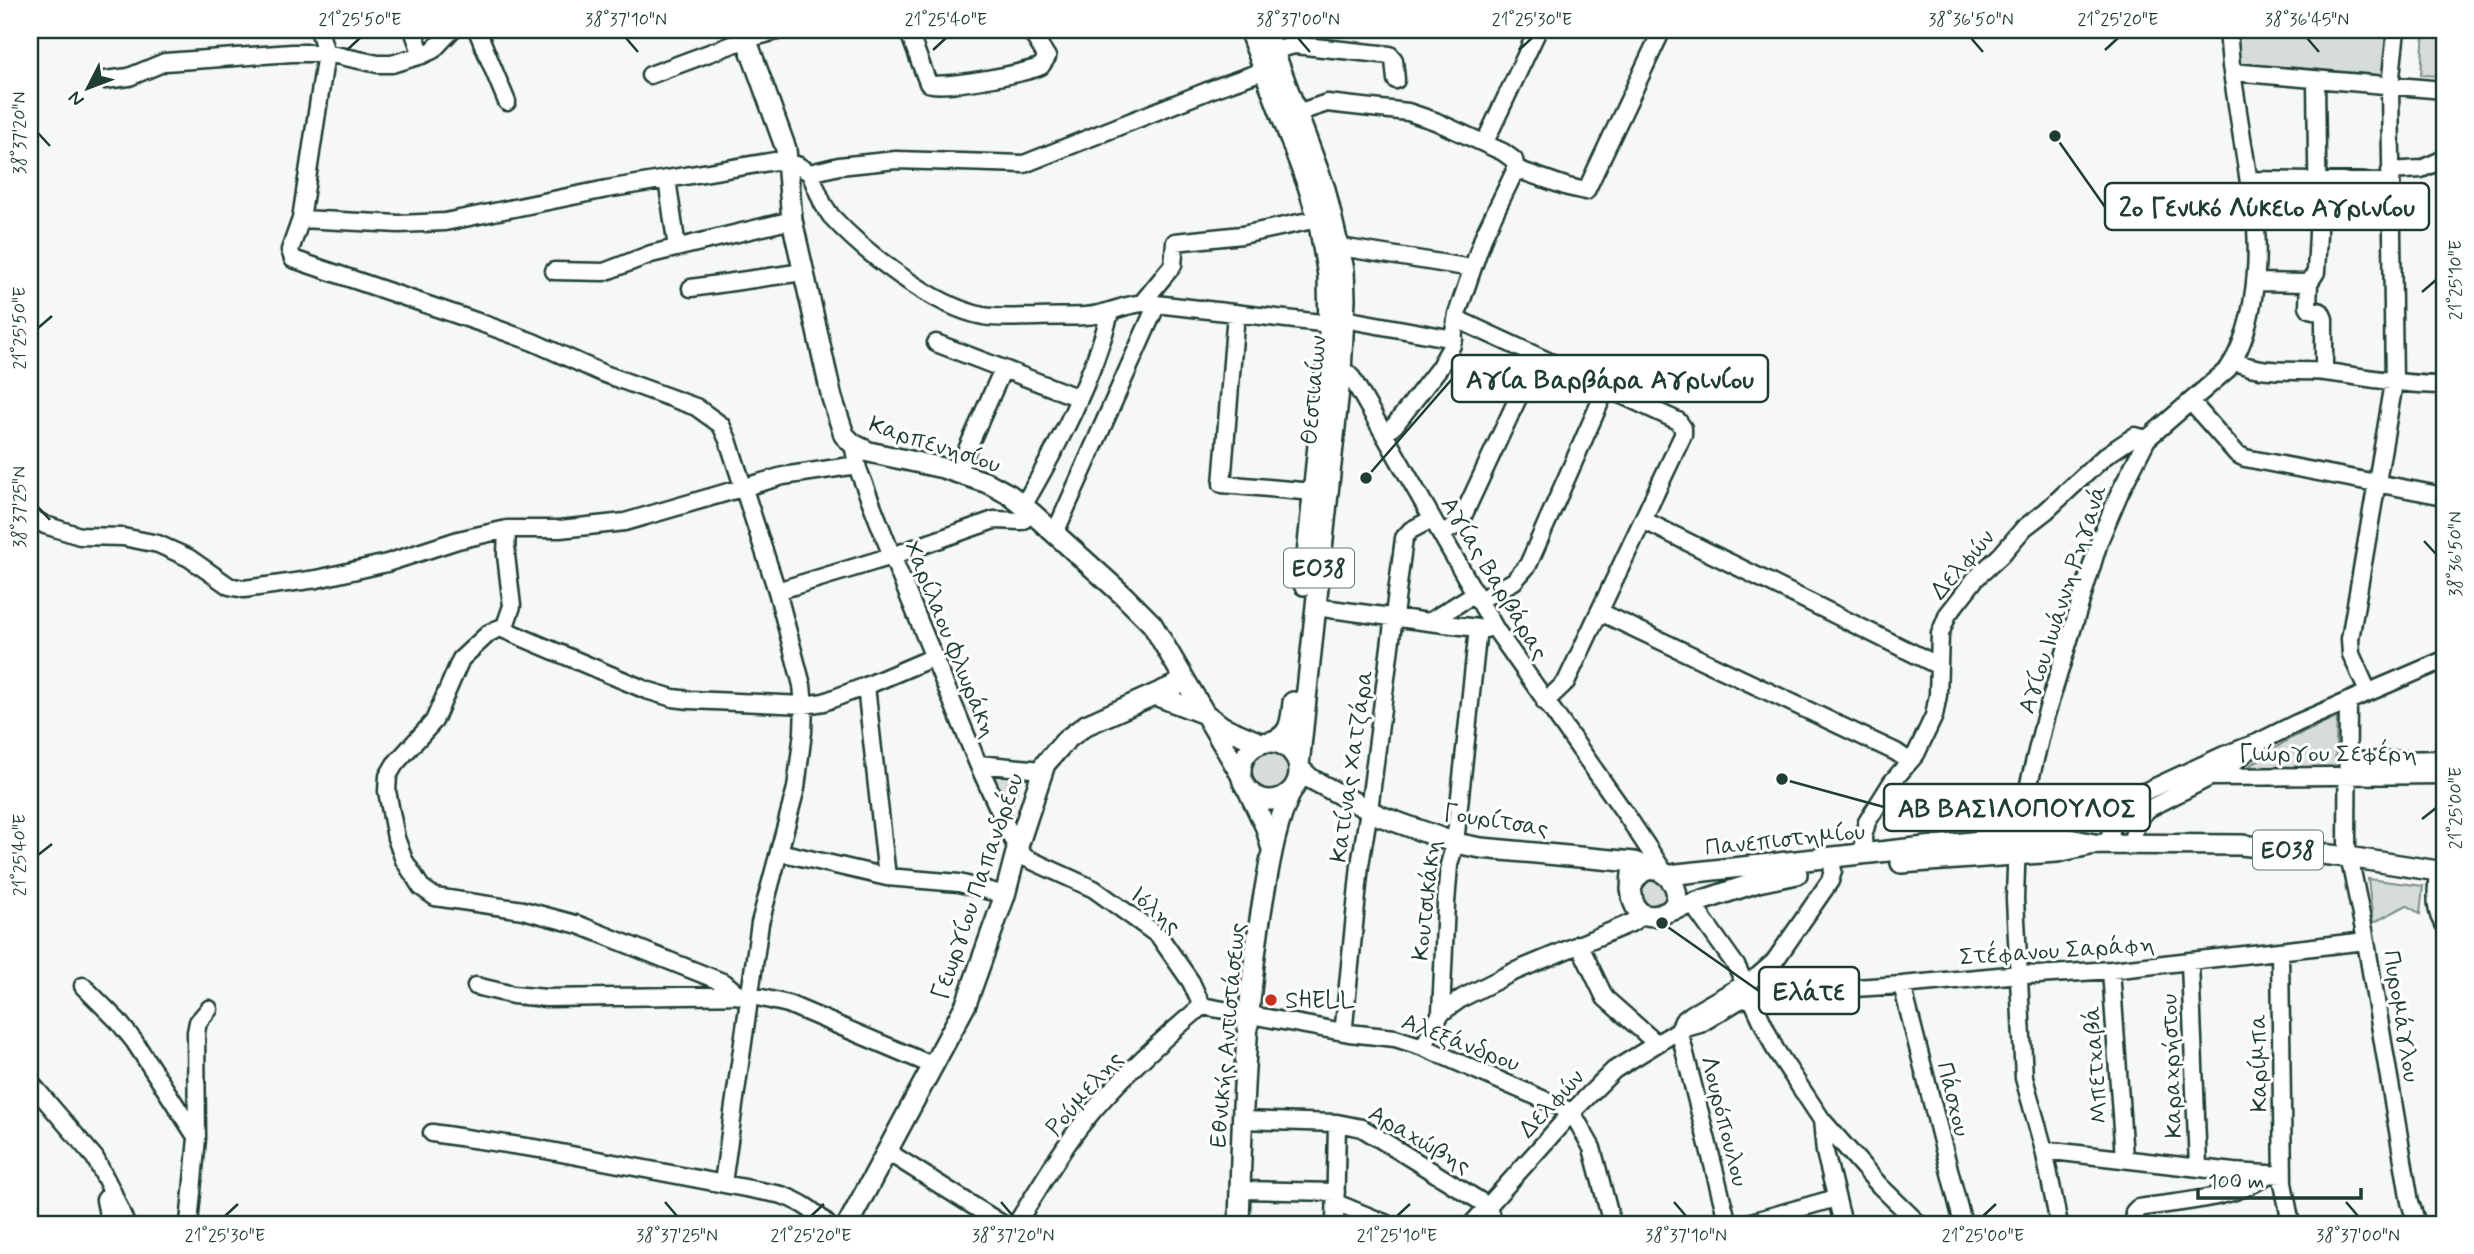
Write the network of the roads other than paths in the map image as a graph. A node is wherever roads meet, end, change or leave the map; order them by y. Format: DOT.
graph roads {
  1 [pos="320,30"];
  2 [pos="413,30"];
  3 [pos="453,30"];
  4 [pos="477,30"];
  5 [pos="778,30"];
  6 [pos="908,30"];
  7 [pos="1030,30"];
  8 [pos="1249,30"];
  9 [pos="1266,30"];
  10 [pos="1538,30"];
  11 [pos="1662,30"];
  12 [pos="2228,30"];
  13 [pos="2396,30"];
  14 [pos="745,34"];
  15 [pos="326,53"];
  16 [pos="422,55"];
  17 [pos="1273,62"];
  18 [pos="2232,72"];
  19 [pos="650,75"];
  20 [pos="105,80"];
  21 [pos="1396,80"];
  22 [pos="2316,80"];
  23 [pos="2390,86"];
  24 [pos="2444,90"];
  25 [pos="507,102"];
  26 [pos="1297,113"];
  27 [pos="1485,142"];
  28 [pos="2444,159"];
  29 [pos="788,162"];
  30 [pos="1516,169"];
  31 [pos="810,173"];
  32 [pos="2390,177"];
  33 [pos="667,179"];
  34 [pos="2249,180"];
  35 [pos="2317,181"];
  36 [pos="301,219"];
  37 [pos="1318,219"];
  38 [pos="792,220"];
  39 [pos="1340,247"];
  40 [pos="677,248"];
  41 [pos="1472,268"];
  42 [pos="554,271"];
  43 [pos="803,272"];
  44 [pos="2255,282"];
  45 [pos="2309,283"];
  46 [pos="691,288"];
  47 [pos="1150,303"];
  48 [pos="1110,313"];
  49 [pos="1236,313"];
  50 [pos="1457,319"];
  51 [pos="1337,322"];
  52 [pos="1454,339"];
  53 [pos="936,343"];
  54 [pos="1537,357"];
  55 [pos="2234,361"];
  56 [pos="1003,369"];
  57 [pos="1334,370"];
  58 [pos="2324,372"];
  59 [pos="2394,383"];
  60 [pos="2444,385"];
  61 [pos="1606,389"];
  62 [pos="1079,398"];
  63 [pos="2191,402"];
  64 [pos="1385,434"];
  65 [pos="2147,439"];
  66 [pos="853,444"];
  67 [pos="857,465"];
  68 [pos="957,472"];
  69 [pos="2376,483"];
  70 [pos="743,488"];
  71 [pos="1314,492"];
  72 [pos="2444,496"];
  73 [pos="1028,510"];
  74 [pos="30,517"];
  75 [pos="1432,519"];
  76 [pos="1643,520"];
  77 [pos="507,529"];
  78 [pos="1055,533"];
  79 [pos="1441,535"];
  80 [pos="892,556"];
  81 [pos="777,591"];
  82 [pos="1476,598"];
  83 [pos="1315,607"];
  84 [pos="1600,612"];
  85 [pos="1394,618"];
  86 [pos="1429,622"];
  87 [pos="1478,628"];
  88 [pos="504,629"];
  89 [pos="1496,630"];
  90 [pos="934,657"];
  91 [pos="2444,660"];
  92 [pos="1938,666"];
  93 [pos="1182,676"];
  94 [pos="866,686"];
  95 [pos="2368,692"];
  96 [pos="1155,695"];
  97 [pos="2348,701"];
  98 [pos="1545,702"];
  99 [pos="804,705"];
  100 [pos="1127,706"];
  101 [pos="1205,714"];
  102 [pos="1265,742"];
  103 [pos="2259,742"];
  104 [pos="2444,759"];
  105 [pos="1909,761"];
  106 [pos="978,764"];
  107 [pos="2348,768"];
  108 [pos="1042,770"];
  109 [pos="2444,775"];
  110 [pos="1297,777"];
  111 [pos="2213,777"];
  112 [pos="1245,783"];
  113 [pos="1369,810"];
  114 [pos="1628,816"];
  115 [pos="2021,817"];
  116 [pos="2064,837"];
  117 [pos="1455,843"];
  118 [pos="2101,844"];
  119 [pos="2131,844"];
  120 [pos="2017,846"];
  121 [pos="1017,849"];
  122 [pos="1272,850"];
  123 [pos="779,852"];
  124 [pos="2348,857"];
  125 [pos="1865,860"];
  126 [pos="1634,862"];
  127 [pos="1832,864"];
  128 [pos="2441,871"];
  129 [pos="1662,872"];
  130 [pos="1691,874"];
  131 [pos="887,877"];
  132 [pos="1631,889"];
  133 [pos="1005,895"];
  134 [pos="1693,905"];
  135 [pos="1653,914"];
  136 [pos="2444,924"];
  137 [pos="2366,941"];
  138 [pos="1579,944"];
  139 [pos="2280,951"];
  140 [pos="2190,962"];
  141 [pos="1765,970"];
  142 [pos="2111,970"];
  143 [pos="2020,974"];
  144 [pos="1902,985"];
  145 [pos="83,986"];
  146 [pos="476,986"];
  147 [pos="1747,990"];
  148 [pos="1775,993"];
  149 [pos="744,996"];
  150 [pos="1202,1006"];
  151 [pos="209,1009"];
  152 [pos="1248,1013"];
  153 [pos="1441,1013"];
  154 [pos="1679,1030"];
  155 [pos="1349,1033"];
  156 [pos="1656,1043"];
  157 [pos="1423,1047"];
  158 [pos="934,1066"];
  159 [pos="30,1082"];
  160 [pos="1572,1112"];
  161 [pos="1242,1120"];
  162 [pos="1822,1120"];
  163 [pos="1337,1123"];
  164 [pos="432,1133"];
  165 [pos="197,1138"];
  166 [pos="2043,1150"];
  167 [pos="888,1152"];
  168 [pos="2124,1158"];
  169 [pos="2198,1167"];
  170 [pos="2276,1174"];
  171 [pos="723,1183"];
  172 [pos="1240,1190"];
  173 [pos="112,1191"];
  174 [pos="1336,1197"];
  175 [pos="1836,1198"];
  176 [pos="1488,1206"];
  177 [pos="110,1224"];
  178 [pos="126,1224"];
  179 [pos="189,1224"];
  180 [pos="827,1224"];
  181 [pos="848,1224"];
  182 [pos="1002,1224"];
  183 [pos="1016,1224"];
  184 [pos="1239,1224"];
  185 [pos="1335,1224"];
  186 [pos="1387,1224"];
  187 [pos="1472,1224"];
  188 [pos="1493,1224"];
  189 [pos="1612,1224"];
  190 [pos="1728,1224"];
  191 [pos="1744,1224"];
  192 [pos="1843,1224"];
  193 [pos="1919,1224"];
  194 [pos="1963,1224"];
  195 [pos="2059,1224"];
  196 [pos="2136,1224"];
  197 [pos="2291,1224"];
  198 [pos="2417,1224"];
  1 -- 15 [label="street"];
  2 -- 16 [label="street"];
  3 -- 16 [label="street"];
  4 -- 25 [label="street"];
  5 -- 14 [label="street"];
  6 -- 7 [label="street"];
  8 -- 17 [label="main road, Θεστιαίων / ΕΟ38"];
  9 -- 17 [label="main road, Θεστιαίων / ΕΟ38"];
  10 -- 27 [label="street"];
  11 -- 30 [label="street"];
  12 -- 18 [label="street, Αγίου Ιωάννη Ρηγανά"];
  13 -- 23 [label="street"];
  14 -- 19 [label="street"];
  14 -- 29 [label="main road, Καρπενησίου"];
  15 -- 16 [label="street"];
  15 -- 20 [label="street"];
  15 -- 36 [label="street"];
  17 -- 21 [label="street"];
  17 -- 26 [label="main road, Θεστιαίων / ΕΟ38"];
  17 -- 31 [label="street"];
  17 -- 37 [label="main road, Θεστιαίων / ΕΟ38"];
  18 -- 22 [label="street"];
  18 -- 34 [label="street, Αγίου Ιωάννη Ρηγανά"];
  22 -- 23 [label="street"];
  22 -- 35 [label="street"];
  23 -- 24 [label="street"];
  23 -- 32 [label="street"];
  26 -- 27 [label="street"];
  26 -- 39 [label="main road, Θεστιαίων / ΕΟ38"];
  27 -- 30 [label="street"];
  28 -- 32 [label="street"];
  29 -- 31 [label="street"];
  29 -- 33 [label="street"];
  29 -- 38 [label="main road, Καρπενησίου"];
  30 -- 41 [label="street"];
  31 -- 48 [label="street"];
  32 -- 35 [label="street"];
  32 -- 59 [label="street"];
  33 -- 36 [label="street"];
  33 -- 40 [label="street"];
  34 -- 35 [label="street"];
  34 -- 44 [label="street, Αγίου Ιωάννη Ρηγανά"];
  35 -- 45 [label="street"];
  36 -- 70 [label="street"];
  37 -- 47 [label="street"];
  37 -- 51 [label="main road, Θεστιαίων / ΕΟ38"];
  38 -- 40 [label="street"];
  38 -- 43 [label="main road, Καρπενησίου"];
  39 -- 41 [label="street"];
  39 -- 51 [label="main road, Θεστιαίων / ΕΟ38"];
  40 -- 42 [label="street"];
  41 -- 50 [label="street"];
  43 -- 46 [label="street"];
  43 -- 66 [label="main road, Καρπενησίου"];
  44 -- 45 [label="street"];
  44 -- 55 [label="street, Αγίου Ιωάννη Ρηγανά"];
  45 -- 58 [label="street"];
  47 -- 48 [label="street"];
  47 -- 49 [label="street"];
  47 -- 78 [label="street"];
  48 -- 62 [label="street"];
  49 -- 51 [label="street"];
  49 -- 71 [label="street"];
  50 -- 52 [label="street"];
  50 -- 54 [label="street"];
  51 -- 52 [label="street"];
  51 -- 57 [label="main road, Θεστιαίων / ΕΟ38"];
  52 -- 64 [label="street"];
  53 -- 56 [label="street"];
  54 -- 61 [label="street"];
  54 -- 79 [label="street"];
  55 -- 58 [label="street"];
  55 -- 63 [label="street, Αγίου Ιωάννη Ρηγανά"];
  56 -- 62 [label="street"];
  56 -- 68 [label="street"];
  57 -- 64 [label="street, Αγίας Βαρβάρας"];
  57 -- 71 [label="main road, Θεστιαίων / ΕΟ38"];
  57 -- 83 [label="main road, Θεστιαίων / ΕΟ38"];
  58 -- 59 [label="street"];
  59 -- 60 [label="street"];
  59 -- 69 [label="street"];
  61 -- 76 [label="street"];
  61 -- 82 [label="street"];
  62 -- 73 [label="street"];
  63 -- 65 [label="street, Αγίου Ιωάννη Ρηγανά"];
  63 -- 69 [label="street"];
  64 -- 75 [label="street, Αγίας Βαρβάρας"];
  65 -- 92 [label="street, Δελφών"];
  65 -- 115 [label="street, Αγίου Ιωάννη Ρηγανά"];
  66 -- 67 [label="street, Χαρίλαου Φλωράκη"];
  66 -- 68 [label="main road, Καρπενησίου"];
  67 -- 70 [label="street"];
  67 -- 80 [label="street, Χαρίλαου Φλωράκη"];
  68 -- 73 [label="main road, Καρπενησίου"];
  69 -- 72 [label="street"];
  69 -- 95 [label="street"];
  70 -- 77 [label="street"];
  70 -- 81 [label="street"];
  71 -- 102 [label="main road, Θεστιαίων / ΕΟ38"];
  73 -- 78 [label="main road, Καρπενησίου"];
  73 -- 80 [label="street"];
  74 -- 77 [label="street"];
  75 -- 79 [label="street, Αγίας Βαρβάρας"];
  75 -- 85 [label="street, Κατίνας Χατζάρα"];
  76 -- 84 [label="street"];
  76 -- 92 [label="street"];
  77 -- 88 [label="street"];
  78 -- 93 [label="main road, Καρπενησίου"];
  79 -- 82 [label="street, Αγίας Βαρβάρας"];
  80 -- 81 [label="street"];
  80 -- 90 [label="street, Χαρίλαου Φλωράκη"];
  81 -- 99 [label="street"];
  82 -- 86 [label="street"];
  82 -- 89 [label="street, Αγίας Βαρβάρας"];
  83 -- 85 [label="street"];
  83 -- 110 [label="main road, Θεστιαίων / ΕΟ38"];
  84 -- 98 [label="street"];
  84 -- 105 [label="street"];
  85 -- 86 [label="street"];
  85 -- 113 [label="street, Κατίνας Χατζάρα"];
  86 -- 87 [label="street"];
  87 -- 89 [label="street"];
  87 -- 117 [label="street, Κουτσικάκη"];
  88 -- 99 [label="street"];
  88 -- 149 [label="street"];
  89 -- 98 [label="street, Αγίας Βαρβάρας"];
  90 -- 94 [label="street"];
  90 -- 106 [label="street, Χαρίλαου Φλωράκη"];
  91 -- 95 [label="street"];
  92 -- 105 [label="street, Δελφών"];
  93 -- 96 [label="main road"];
  93 -- 100 [label="main road"];
  93 -- 101 [label="main road, Καρπενησίου"];
  94 -- 99 [label="street"];
  94 -- 131 [label="street"];
  95 -- 97 [label="street"];
  96 -- 100 [label="main road"];
  96 -- 101 [label="main road"];
  97 -- 103 [label="street"];
  97 -- 107 [label="street, Πυρομάγλου"];
  98 -- 114 [label="street, Αγίας Βαρβάρας"];
  99 -- 123 [label="street"];
  100 -- 108 [label="main road, Γεωργίου Παπανδρέου"];
  101 -- 102 [label="main road, Καρπενησίου"];
  101 -- 112 [label="main road, Καρπενησίου"];
  102 -- 110 [label="main road, ΕΟ38"];
  102 -- 112 [label="main road, ΕΟ38"];
  103 -- 111 [label="street"];
  103 -- 118 [label="street"];
  104 -- 107 [label="street, Γιώργου Σεφέρη"];
  105 -- 125 [label="street, Δελφών"];
  106 -- 108 [label="street"];
  106 -- 121 [label="street, Χαρίλαου Φλωράκη"];
  107 -- 109 [label="street, Γιώργου Σεφέρη"];
  107 -- 111 [label="street, Γιώργου Σεφέρη"];
  107 -- 124 [label="street, Πυρομάγλου"];
  108 -- 121 [label="main road, Γεωργίου Παπανδρέου"];
  110 -- 112 [label="main road"];
  110 -- 113 [label="main road, Γουρίτσας / ΕΟ38"];
  110 -- 122 [label="main road, Εθνικής Αντιστάσεως"];
  111 -- 119 [label="street"];
  112 -- 122 [label="main road, Εθνικής Αντιστάσεως"];
  113 -- 117 [label="main road, Γουρίτσας / ΕΟ38"];
  113 -- 155 [label="street, Κατίνας Χατζάρα"];
  114 -- 126 [label="street, Αγίας Βαρβάρας"];
  114 -- 129 [label="street, Αγίας Βαρβάρας"];
  115 -- 116 [label="main road"];
  115 -- 120 [label="street, Αγίου Ιωάννη Ρηγανά"];
  116 -- 118 [label="main road, Πανεπιστημίου / ΕΟ38"];
  116 -- 120 [label="main road, Πανεπιστημίου / ΕΟ38"];
  117 -- 126 [label="main road, Γουρίτσας / ΕΟ38"];
  117 -- 153 [label="street, Κουτσικάκη"];
  118 -- 119 [label="main road, ΕΟ38"];
  118 -- 120 [label="main road, Πανεπιστημίου / ΕΟ38"];
  119 -- 124 [label="main road, ΕΟ38"];
  120 -- 125 [label="main road, Πανεπιστημίου / ΕΟ38"];
  120 -- 143 [label="street, Αγίου Ιωάννη Ρηγανά"];
  121 -- 133 [label="main road, Γεωργίου Παπανδρέου"];
  121 -- 150 [label="street, Ιόλης"];
  122 -- 152 [label="main road, Εθνικής Αντιστάσεως"];
  123 -- 131 [label="street"];
  123 -- 149 [label="street"];
  124 -- 128 [label="main road, ΕΟ38"];
  124 -- 137 [label="street, Πυρομάγλου"];
  125 -- 127 [label="main road, Πανεπιστημίου / ΕΟ38"];
  126 -- 129 [label="main road, Γουρίτσας / ΕΟ38"];
  126 -- 132 [label="main road"];
  127 -- 130 [label="main road, Πανεπιστημίου / ΕΟ38"];
  127 -- 134 [label="main road, Πανεπιστημίου / ΕΟ38"];
  127 -- 141 [label="street, Δελφών"];
  128 -- 136 [label="street"];
  129 -- 130 [label="main road, Πανεπιστημίου / ΕΟ38"];
  129 -- 132 [label="main road"];
  129 -- 135 [label="main road"];
  130 -- 134 [label="main road"];
  131 -- 133 [label="street"];
  132 -- 135 [label="main road"];
  133 -- 158 [label="main road, Γεωργίου Παπανδρέου"];
  134 -- 135 [label="main road, Πανεπιστημίου / ΕΟ38"];
  134 -- 147 [label="street"];
  135 -- 138 [label="street"];
  137 -- 139 [label="street, Στέφανου Σαράφη"];
  137 -- 198 [label="street, Πυρομάγλου"];
  138 -- 153 [label="street"];
  138 -- 156 [label="street"];
  139 -- 140 [label="street, Στέφανου Σαράφη"];
  139 -- 170 [label="street, Καρίμπα"];
  140 -- 142 [label="street, Στέφανου Σαράφη"];
  140 -- 169 [label="street, Καραχρήστου"];
  141 -- 147 [label="street, Δελφών"];
  141 -- 148 [label="street"];
  142 -- 143 [label="street, Στέφανου Σαράφη"];
  142 -- 168 [label="street, Μπετχαβά"];
  143 -- 144 [label="street, Στέφανου Σαράφη"];
  143 -- 166 [label="street, Αγίου Ιωάννη Ρηγανά"];
  144 -- 148 [label="street, Στέφανου Σαράφη"];
  144 -- 194 [label="street, Πάσχου"];
  145 -- 165 [label="street"];
  146 -- 149 [label="street"];
  147 -- 148 [label="street, Στέφανου Σαράφη"];
  147 -- 154 [label="street, Δελφών"];
  147 -- 162 [label="street"];
  149 -- 158 [label="street"];
  149 -- 171 [label="street"];
  150 -- 152 [label="street"];
  150 -- 183 [label="street, Ρούμελης"];
  151 -- 165 [label="street"];
  152 -- 155 [label="street, Αλεξάνδρου"];
  152 -- 161 [label="main road, Εθνικής Αντιστάσεως"];
  153 -- 157 [label="street, Κουτσικάκη"];
  154 -- 156 [label="street, Δελφών"];
  154 -- 190 [label="street, Λουρόπουλου"];
  155 -- 157 [label="street, Αλεξάνδρου"];
  156 -- 160 [label="street, Δελφών"];
  157 -- 160 [label="street, Αλεξάνδρου"];
  158 -- 167 [label="main road, Γεωργίου Παπανδρέου"];
  159 -- 173 [label="street"];
  160 -- 176 [label="street, Δελφών"];
  160 -- 189 [label="street"];
  161 -- 163 [label="street, Αραχώβης"];
  161 -- 172 [label="main road, Εθνικής Αντιστάσεως"];
  162 -- 175 [label="street"];
  162 -- 193 [label="street"];
  163 -- 174 [label="street"];
  163 -- 176 [label="street, Αραχώβης"];
  164 -- 171 [label="street"];
  165 -- 179 [label="street"];
  166 -- 168 [label="street"];
  166 -- 195 [label="street, Αγίου Ιωάννη Ρηγανά"];
  167 -- 181 [label="main road, Γεωργίου Παπανδρέου"];
  167 -- 182 [label="street"];
  168 -- 169 [label="street"];
  169 -- 170 [label="street"];
  170 -- 196 [label="street"];
  170 -- 197 [label="street, Καρίμπα"];
  171 -- 180 [label="street"];
  172 -- 174 [label="street"];
  172 -- 184 [label="main road, Εθνικής Αντιστάσεως"];
  173 -- 177 [label="street"];
  173 -- 178 [label="street"];
  174 -- 185 [label="street"];
  174 -- 186 [label="street"];
  175 -- 191 [label="street"];
  175 -- 192 [label="street"];
  176 -- 187 [label="street, Δελφών"];
  176 -- 188 [label="street"];
}
